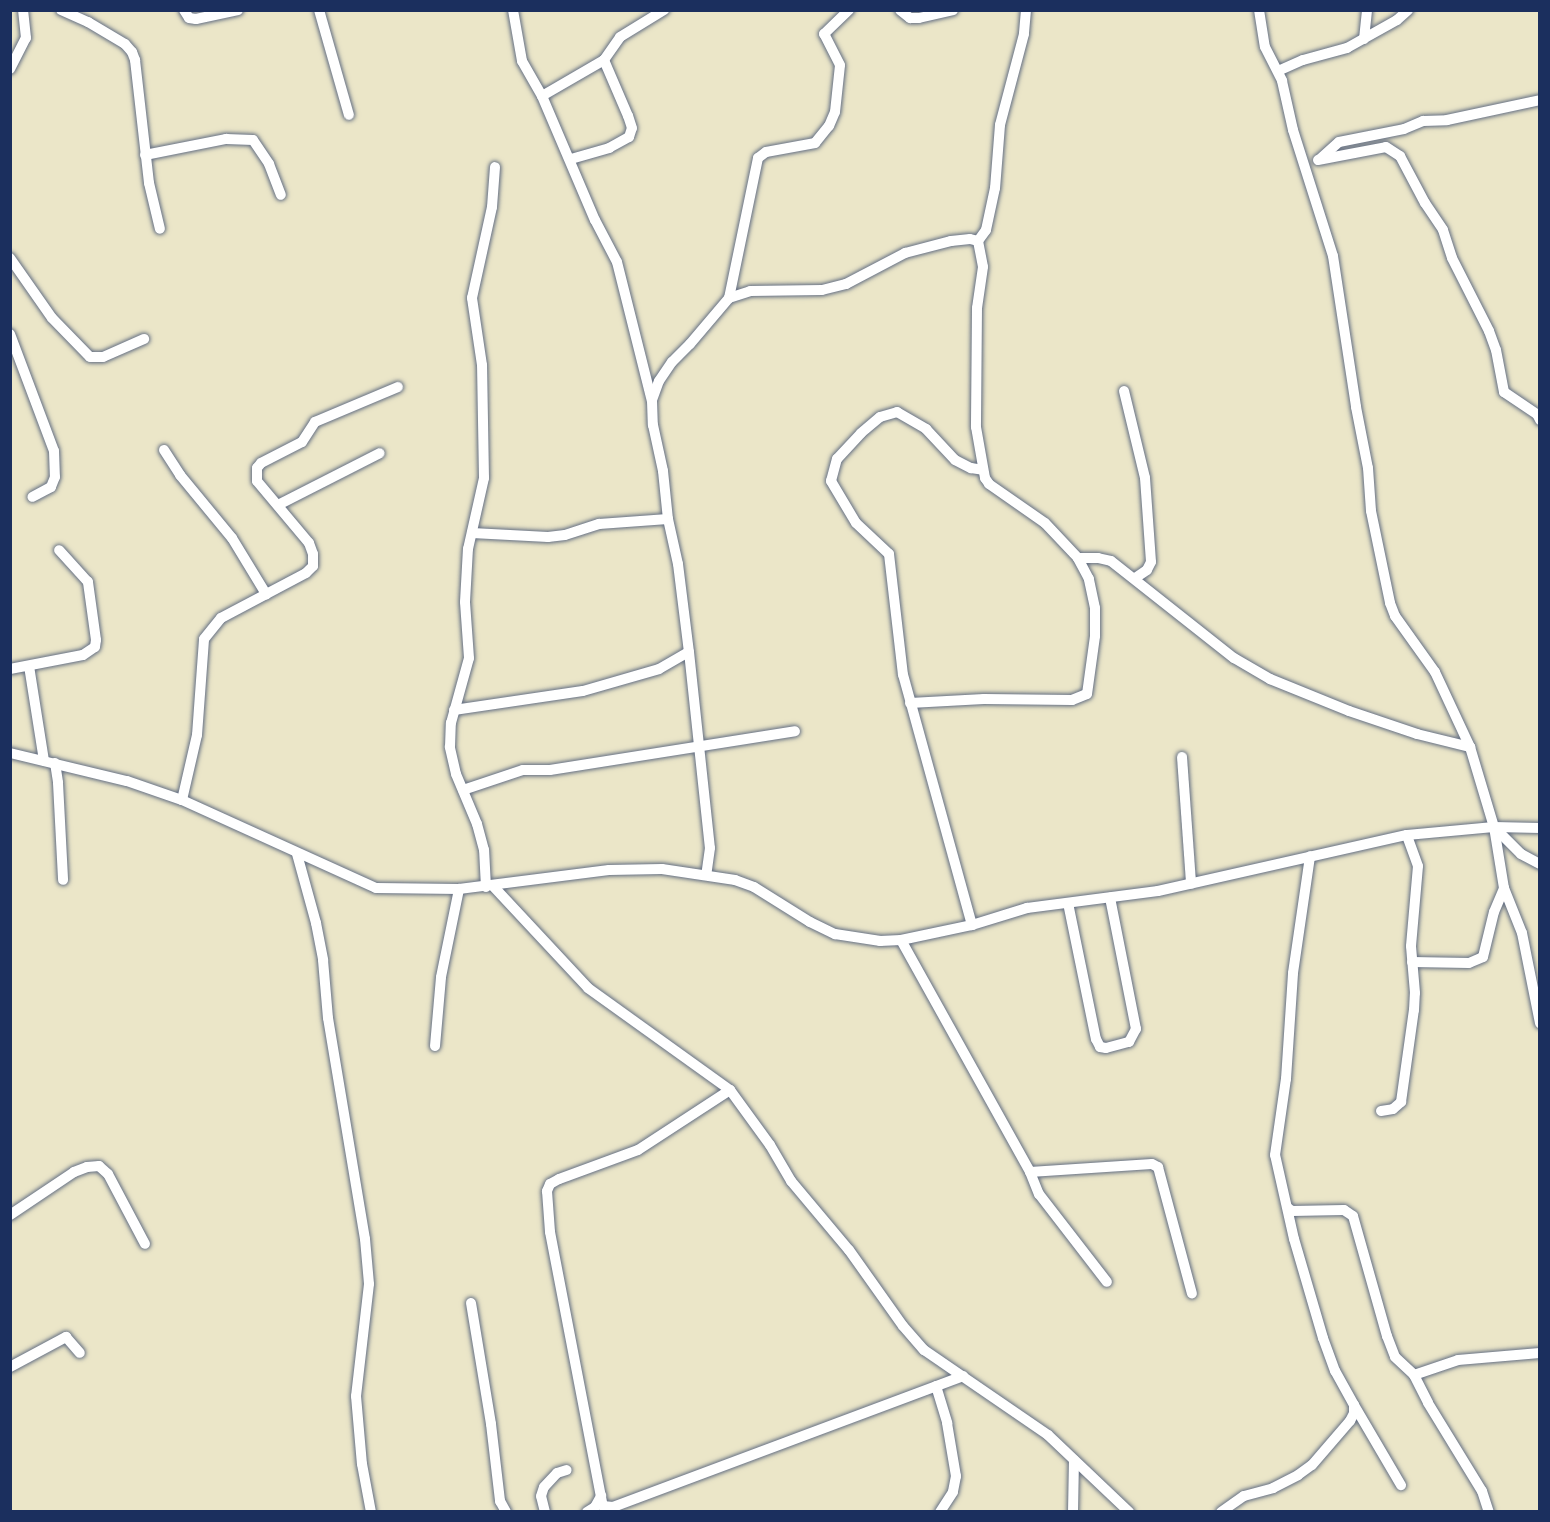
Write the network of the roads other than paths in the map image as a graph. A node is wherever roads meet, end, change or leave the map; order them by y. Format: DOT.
graph roads {
  1 [pos="23,10"];
  2 [pos="61,10"];
  3 [pos="184,10"];
  4 [pos="238,10"];
  5 [pos="319,10"];
  6 [pos="513,10"];
  7 [pos="664,10"];
  8 [pos="849,10"];
  9 [pos="900,10"];
  10 [pos="953,10"];
  11 [pos="1026,10"];
  12 [pos="1259,10"];
  13 [pos="1367,10"];
  14 [pos="1408,10"];
  15 [pos="1364,39"];
  16 [pos="604,60"];
  17 [pos="10,69"];
  18 [pos="1278,71"];
  19 [pos="542,96"];
  20 [pos="1539,100"];
  21 [pos="349,115"];
  22 [pos="145,155"];
  23 [pos="572,159"];
  24 [pos="1318,160"];
  25 [pos="495,167"];
  26 [pos="1308,171"];
  27 [pos="281,195"];
  28 [pos="160,229"];
  29 [pos="978,241"];
  30 [pos="10,258"];
  31 [pos="729,298"];
  32 [pos="10,334"];
  33 [pos="144,339"];
  34 [pos="398,387"];
  35 [pos="1124,391"];
  36 [pos="652,401"];
  37 [pos="1539,420"];
  38 [pos="164,450"];
  39 [pos="380,453"];
  40 [pos="983,470"];
  41 [pos="32,497"];
  42 [pos="278,505"];
  43 [pos="668,519"];
  44 [pos="472,533"];
  45 [pos="59,550"];
  46 [pos="1078,558"];
  47 [pos="1135,578"];
  48 [pos="266,594"];
  49 [pos="690,652"];
  50 [pos="29,666"];
  51 [pos="10,669"];
  52 [pos="910,703"];
  53 [pos="454,710"];
  54 [pos="795,731"];
  55 [pos="698,747"];
  56 [pos="1470,747"];
  57 [pos="10,753"];
  58 [pos="1182,757"];
  59 [pos="49,762"];
  60 [pos="463,790"];
  61 [pos="182,800"];
  62 [pos="1494,827"];
  63 [pos="1539,828"];
  64 [pos="1407,835"];
  65 [pos="297,854"];
  66 [pos="1310,856"];
  67 [pos="1539,864"];
  68 [pos="706,875"];
  69 [pos="63,880"];
  70 [pos="1191,884"];
  71 [pos="490,886"];
  72 [pos="1504,888"];
  73 [pos="459,890"];
  74 [pos="1110,898"];
  75 [pos="1068,903"];
  76 [pos="972,924"];
  77 [pos="901,940"];
  78 [pos="1412,962"];
  79 [pos="1539,1023"];
  80 [pos="435,1046"];
  81 [pos="730,1090"];
  82 [pos="1381,1111"];
  83 [pos="1030,1172"];
  84 [pos="1288,1208"];
  85 [pos="10,1215"];
  86 [pos="145,1244"];
  87 [pos="1107,1282"];
  88 [pos="1192,1294"];
  89 [pos="471,1303"];
  90 [pos="80,1353"];
  91 [pos="1539,1353"];
  92 [pos="10,1368"];
  93 [pos="1414,1374"];
  94 [pos="963,1376"];
  95 [pos="936,1386"];
  96 [pos="1354,1405"];
  97 [pos="1074,1460"];
  98 [pos="567,1470"];
  99 [pos="1401,1485"];
  100 [pos="601,1496"];
  101 [pos="371,1512"];
  102 [pos="506,1512"];
  103 [pos="545,1512"];
  104 [pos="587,1512"];
  105 [pos="940,1512"];
  106 [pos="1073,1512"];
  107 [pos="1129,1512"];
  108 [pos="1221,1512"];
  109 [pos="1489,1512"];
  1 -- 17 [label="street"];
  2 -- 22 [label="street"];
  3 -- 4 [label="street"];
  5 -- 21 [label="street"];
  6 -- 19 [label="street"];
  7 -- 16 [label="street"];
  8 -- 31 [label="street"];
  9 -- 10 [label="street"];
  11 -- 29 [label="street"];
  12 -- 18 [label="street"];
  13 -- 15 [label="street"];
  14 -- 15 [label="street"];
  15 -- 18 [label="street"];
  16 -- 19 [label="street"];
  16 -- 23 [label="street"];
  18 -- 26 [label="street"];
  19 -- 23 [label="street"];
  20 -- 24 [label="street"];
  22 -- 27 [label="street"];
  22 -- 28 [label="street"];
  23 -- 36 [label="street"];
  24 -- 26 [label="street"];
  24 -- 37 [label="street"];
  25 -- 44 [label="street"];
  26 -- 56 [label="street"];
  29 -- 31 [label="street"];
  29 -- 40 [label="street"];
  30 -- 33 [label="street"];
  31 -- 36 [label="street"];
  32 -- 41 [label="street"];
  34 -- 42 [label="street"];
  35 -- 47 [label="street"];
  36 -- 43 [label="street"];
  38 -- 48 [label="street"];
  39 -- 42 [label="street"];
  40 -- 46 [label="street"];
  40 -- 52 [label="street"];
  42 -- 48 [label="street"];
  43 -- 44 [label="street"];
  43 -- 49 [label="street"];
  44 -- 53 [label="street"];
  45 -- 50 [label="street"];
  46 -- 47 [label="street"];
  46 -- 52 [label="street"];
  47 -- 56 [label="street"];
  48 -- 61 [label="street"];
  49 -- 53 [label="street"];
  49 -- 55 [label="street"];
  50 -- 51 [label="street"];
  50 -- 59 [label="street"];
  52 -- 76 [label="street"];
  53 -- 60 [label="street"];
  54 -- 55 [label="street"];
  55 -- 60 [label="street"];
  55 -- 68 [label="street"];
  56 -- 62 [label="street"];
  57 -- 59 [label="street"];
  58 -- 70 [label="street"];
  59 -- 61 [label="street"];
  59 -- 69 [label="street"];
  60 -- 71 [label="street"];
  61 -- 65 [label="street"];
  62 -- 63 [label="street"];
  62 -- 64 [label="street"];
  62 -- 67 [label="street"];
  62 -- 72 [label="street"];
  64 -- 66 [label="street"];
  64 -- 78 [label="street"];
  65 -- 73 [label="street"];
  65 -- 101 [label="street"];
  66 -- 70 [label="street"];
  66 -- 84 [label="street"];
  68 -- 71 [label="street"];
  68 -- 77 [label="street"];
  70 -- 74 [label="street"];
  71 -- 73 [label="street"];
  71 -- 81 [label="street"];
  72 -- 78 [label="street"];
  72 -- 79 [label="street"];
  73 -- 80 [label="street"];
  74 -- 75 [label="street"];
  74 -- 75 [label="street"];
  75 -- 76 [label="street"];
  76 -- 77 [label="street"];
  77 -- 83 [label="street"];
  78 -- 82 [label="street"];
  81 -- 94 [label="street"];
  81 -- 100 [label="street"];
  83 -- 87 [label="street"];
  83 -- 88 [label="street"];
  84 -- 93 [label="street"];
  84 -- 96 [label="street"];
  85 -- 86 [label="street"];
  89 -- 102 [label="street"];
  90 -- 92 [label="street"];
  91 -- 93 [label="street"];
  93 -- 109 [label="street"];
  94 -- 95 [label="street"];
  94 -- 97 [label="street"];
  95 -- 100 [label="street"];
  95 -- 105 [label="street"];
  96 -- 99 [label="street"];
  96 -- 108 [label="street"];
  97 -- 106 [label="street"];
  97 -- 107 [label="street"];
  98 -- 103 [label="street"];
  100 -- 104 [label="street"];
}
